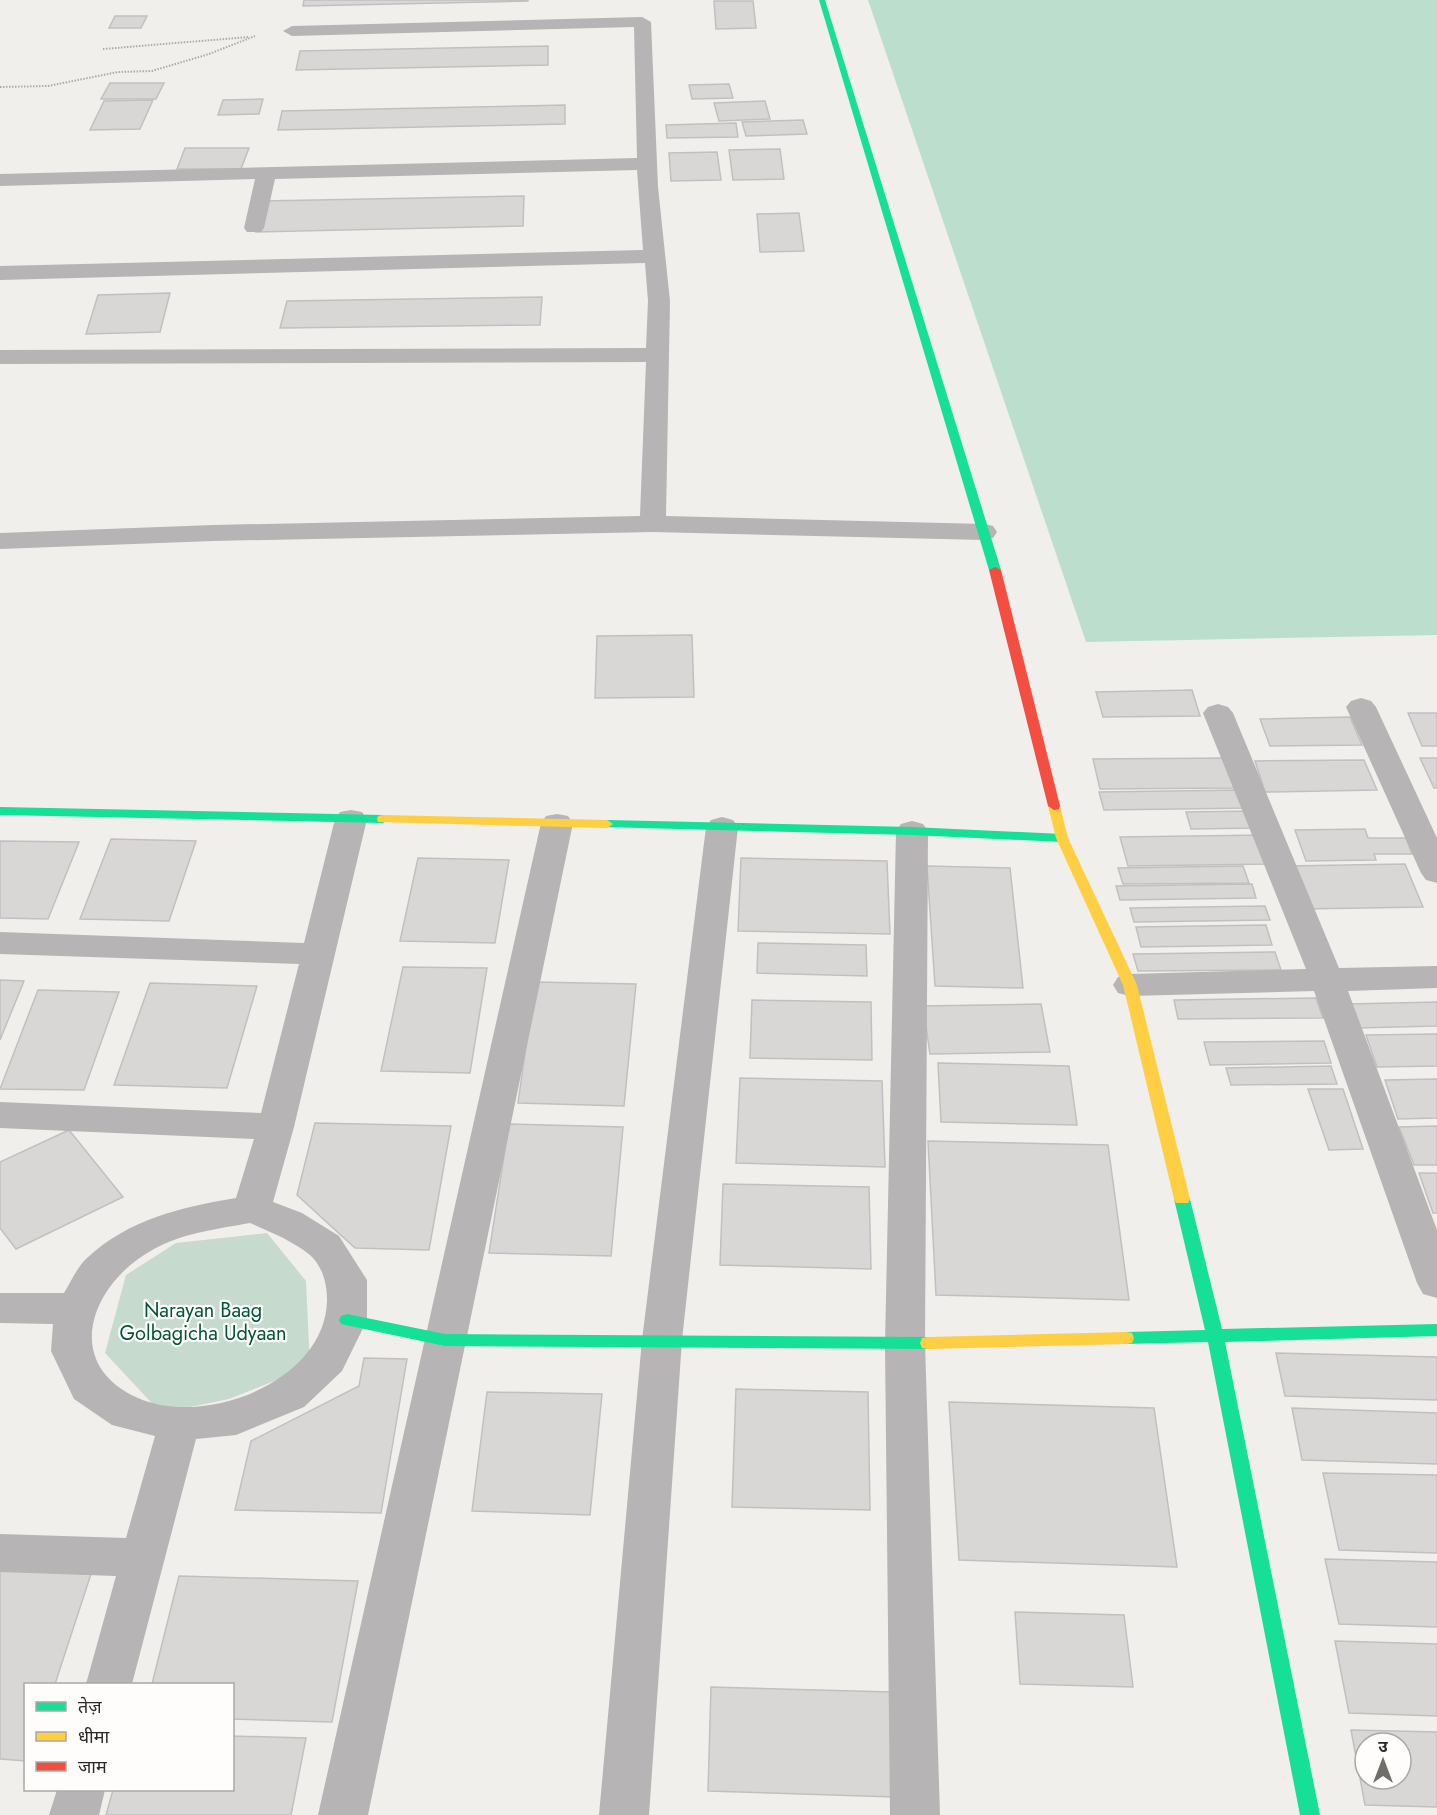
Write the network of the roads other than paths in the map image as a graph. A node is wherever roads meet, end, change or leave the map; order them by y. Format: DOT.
graph roads {
  1 [pos="822,0"];
  2 [pos="292,31"];
  3 [pos="647,164"];
  4 [pos="266,173"];
  5 [pos="0,180"];
  6 [pos="254,228"];
  7 [pos="654,256"];
  8 [pos="0,273"];
  9 [pos="656,355"];
  10 [pos="0,357"];
  11 [pos="654,524"];
  12 [pos="984,532"];
  13 [pos="0,541"];
  14 [pos="1361,707"];
  15 [pos="1218,713"];
  16 [pos="0,811"];
  17 [pos="351,819"];
  18 [pos="557,823"];
  19 [pos="722,826"];
  20 [pos="912,831"];
  21 [pos="1062,838"];
  22 [pos="1437,873"];
  23 [pos="0,943"];
  24 [pos="318,954"];
  25 [pos="1437,977"];
  26 [pos="1328,982"];
  27 [pos="1130,985"];
  28 [pos="0,1115"];
  29 [pos="276,1127"];
  30 [pos="252,1209"];
  31 [pos="1437,1283"];
  32 [pos="0,1308"];
  33 [pos="75,1309"];
  34 [pos="347,1320"];
  35 [pos="1437,1330"];
  36 [pos="1215,1336"];
  37 [pos="446,1340"];
  38 [pos="662,1340"];
  39 [pos="905,1344"];
  40 [pos="179,1424"];
  41 [pos="0,1553"];
  42 [pos="143,1558"];
  43 [pos="109,1683"];
  44 [pos="81,1791"];
  45 [pos="74,1815"];
  46 [pos="343,1815"];
  47 [pos="624,1815"];
  48 [pos="915,1815"];
  49 [pos="1310,1815"];
  1 -- 12 [label="street"];
  2 -- 3 [label="street"];
  3 -- 4 [label="street"];
  3 -- 7 [label="street"];
  4 -- 5 [label="street"];
  4 -- 6 [label="street"];
  7 -- 8 [label="street"];
  7 -- 9 [label="street"];
  9 -- 10 [label="street"];
  9 -- 11 [label="street"];
  11 -- 12 [label="street"];
  11 -- 13 [label="street"];
  12 -- 21 [label="street"];
  14 -- 22 [label="street"];
  15 -- 26 [label="street"];
  16 -- 17 [label="street"];
  17 -- 18 [label="street"];
  17 -- 24 [label="street"];
  18 -- 19 [label="street"];
  18 -- 37 [label="street"];
  19 -- 20 [label="street"];
  19 -- 38 [label="street"];
  20 -- 21 [label="street"];
  20 -- 39 [label="street"];
  21 -- 27 [label="street"];
  23 -- 24 [label="street"];
  24 -- 29 [label="street"];
  25 -- 26 [label="street"];
  26 -- 27 [label="street"];
  26 -- 31 [label="street"];
  27 -- 36 [label="street"];
  28 -- 29 [label="street"];
  29 -- 30 [label="street"];
  30 -- 33 [label="street"];
  30 -- 34 [label="street"];
  32 -- 33 [label="street"];
  33 -- 40 [label="street"];
  34 -- 37 [label="street"];
  34 -- 40 [label="street"];
  35 -- 36 [label="street"];
  36 -- 39 [label="street"];
  36 -- 49 [label="street"];
  37 -- 38 [label="street"];
  37 -- 46 [label="street"];
  38 -- 39 [label="street"];
  38 -- 47 [label="street"];
  39 -- 48 [label="street"];
  40 -- 42 [label="street"];
  41 -- 42 [label="street"];
  42 -- 43 [label="street"];
  44 -- 45 [label="street"];
}
